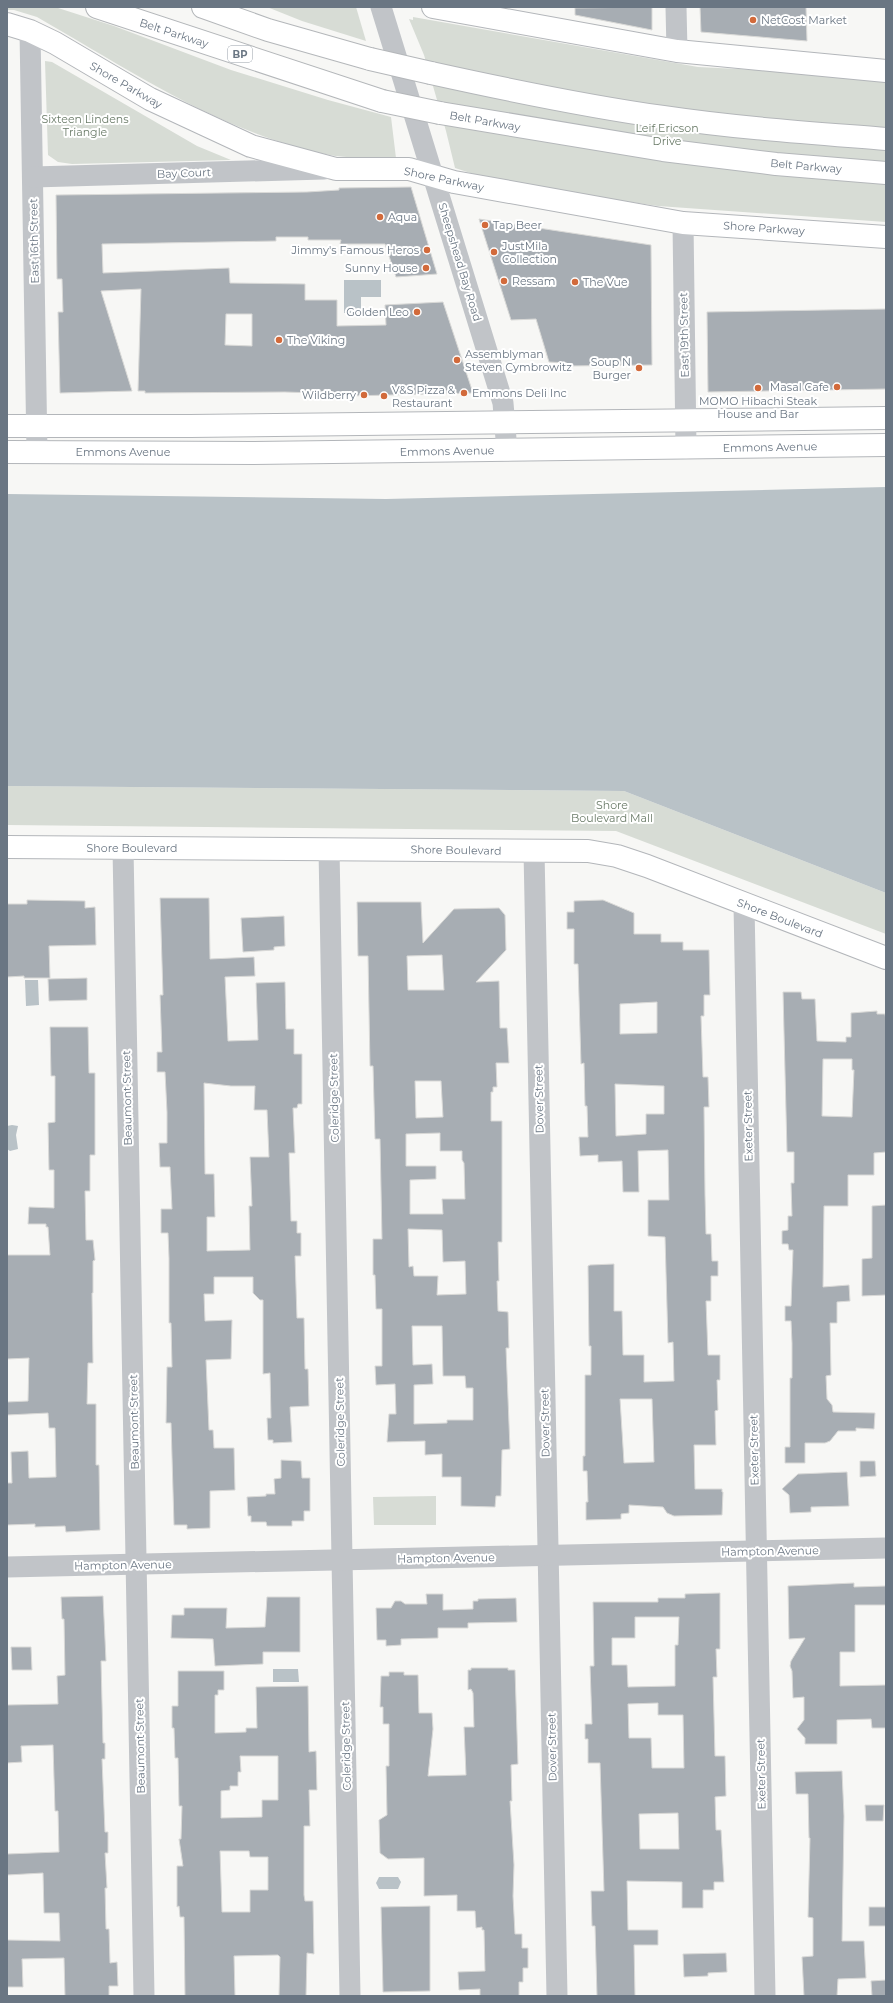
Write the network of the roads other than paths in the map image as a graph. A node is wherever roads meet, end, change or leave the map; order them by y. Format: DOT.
graph roads {
  1 [pos="97,7"];
  2 [pos="203,7"];
  3 [pos="381,7"];
  4 [pos="432,7"];
  5 [pos="676,7"];
  6 [pos="7,24"];
  7 [pos="30,31"];
  8 [pos="677,51"];
  9 [pos="886,71"];
  10 [pos="886,139"];
  11 [pos="336,169"];
  12 [pos="886,173"];
  13 [pos="433,176"];
  14 [pos="33,177"];
  15 [pos="683,223"];
  16 [pos="886,237"];
  17 [pos="886,418"];
  18 [pos="685,421"];
  19 [pos="505,423"];
  20 [pos="7,426"];
  21 [pos="37,426"];
  22 [pos="886,444"];
  23 [pos="686,448"];
  24 [pos="507,451"];
  25 [pos="7,452"];
  26 [pos="37,452"];
  27 [pos="7,847"];
  28 [pos="123,848"];
  29 [pos="329,849"];
  30 [pos="534,851"];
  31 [pos="744,904"];
  32 [pos="886,958"];
  33 [pos="886,1548"];
  34 [pos="756,1551"];
  35 [pos="548,1555"];
  36 [pos="342,1560"];
  37 [pos="136,1564"];
  38 [pos="7,1567"];
  39 [pos="144,1996"];
  40 [pos="350,1996"];
  41 [pos="557,1996"];
  42 [pos="765,1996"];
  1 -- 12 [label="main road, Belt Parkway / BP, bridge"];
  2 -- 10 [label="main road, bridge"];
  3 -- 13 [label="street, Sheepshead Bay Road"];
  4 -- 8 [label="main road"];
  5 -- 8 [label="street"];
  6 -- 7 [label="main road, Shore Parkway"];
  7 -- 11 [label="main road, Shore Parkway"];
  7 -- 14 [label="street, East 16th Street"];
  8 -- 9 [label="main road"];
  11 -- 13 [label="main road, Shore Parkway"];
  11 -- 14 [label="street, Bay Court"];
  13 -- 15 [label="main road, Shore Parkway"];
  13 -- 19 [label="street, Sheepshead Bay Road"];
  14 -- 21 [label="street, East 16th Street"];
  15 -- 16 [label="main road, Shore Parkway"];
  15 -- 18 [label="street, East 19th Street"];
  17 -- 18 [label="main road"];
  18 -- 19 [label="main road"];
  18 -- 23 [label="street, East 19th Street"];
  19 -- 21 [label="main road"];
  19 -- 24 [label="street, Sheepshead Bay Road"];
  20 -- 21 [label="main road"];
  21 -- 26 [label="street, East 16th Street"];
  22 -- 23 [label="main road, Emmons Avenue"];
  23 -- 24 [label="main road, Emmons Avenue"];
  24 -- 26 [label="main road, Emmons Avenue"];
  25 -- 26 [label="main road, Emmons Avenue"];
  27 -- 28 [label="main road, Shore Boulevard"];
  28 -- 29 [label="main road, Shore Boulevard"];
  28 -- 37 [label="street, Beaumont Street"];
  29 -- 30 [label="main road, Shore Boulevard"];
  29 -- 36 [label="street, Coleridge Street"];
  30 -- 31 [label="main road, Shore Boulevard"];
  30 -- 35 [label="street, Dover Street"];
  31 -- 32 [label="main road, Shore Boulevard"];
  31 -- 34 [label="street, Exeter Street"];
  33 -- 34 [label="street, Hampton Avenue"];
  34 -- 35 [label="street, Hampton Avenue"];
  34 -- 42 [label="street, Exeter Street"];
  35 -- 36 [label="street, Hampton Avenue"];
  35 -- 41 [label="street, Dover Street"];
  36 -- 37 [label="street, Hampton Avenue"];
  36 -- 40 [label="street, Coleridge Street"];
  37 -- 38 [label="street, Hampton Avenue"];
  37 -- 39 [label="street, Beaumont Street"];
}
